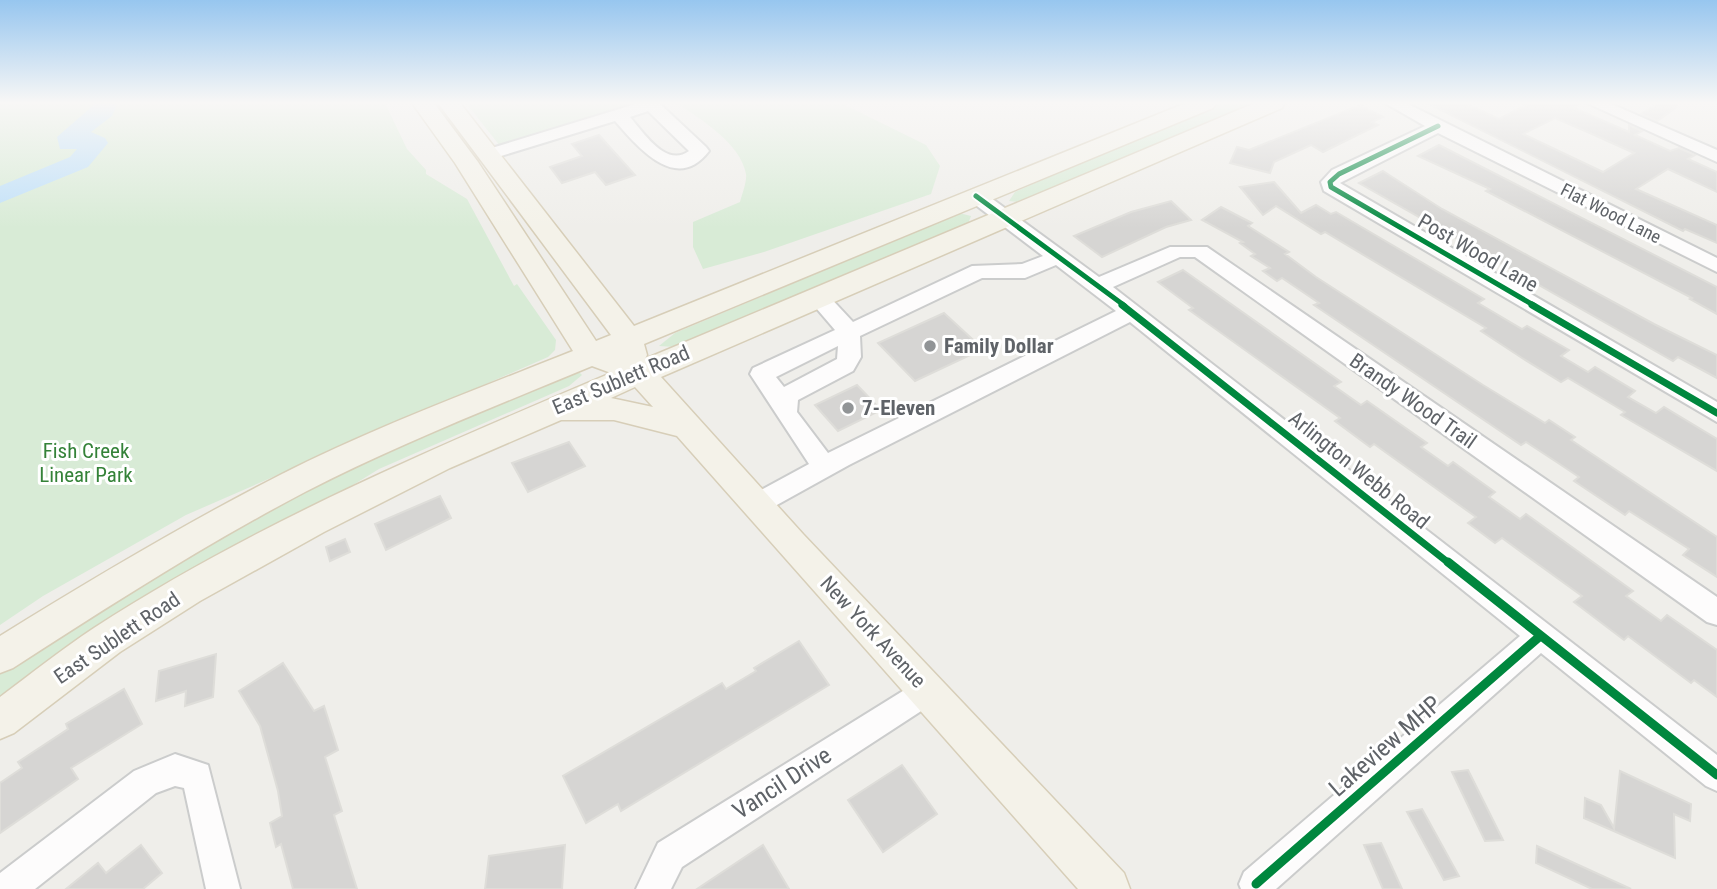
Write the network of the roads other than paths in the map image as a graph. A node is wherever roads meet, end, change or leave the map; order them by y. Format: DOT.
graph roads {
  1 [pos="464,144"];
  2 [pos="470,144"];
  3 [pos="522,144"];
  4 [pos="1103,144"];
  5 [pos="1177,144"];
  6 [pos="1400,144"];
  7 [pos="1475,144"];
  8 [pos="1689,144"];
  9 [pos="1717,157"];
  10 [pos="477,158"];
  11 [pos="976,196"];
  12 [pos="1004,218"];
  13 [pos="1058,257"];
  14 [pos="1717,266"];
  15 [pos="1097,286"];
  16 [pos="818,297"];
  17 [pos="599,301"];
  18 [pos="713,304"];
  19 [pos="1132,312"];
  20 [pos="849,331"];
  21 [pos="627,337"];
  22 [pos="590,354"];
  23 [pos="639,373"];
  24 [pos="784,403"];
  25 [pos="1717,413"];
  26 [pos="542,414"];
  27 [pos="691,428"];
  28 [pos="824,466"];
  29 [pos="757,504"];
  30 [pos="1717,613"];
  31 [pos="1539,637"];
  32 [pos="0,656"];
  33 [pos="927,690"];
  34 [pos="0,720"];
  35 [pos="1717,775"];
  36 [pos="1256,884"];
  37 [pos="7,889"];
  38 [pos="223,889"];
  39 [pos="653,889"];
  40 [pos="1108,889"];
  1 -- 10 [label="main road, New York Avenue"];
  2 -- 10 [label="main road, New York Avenue"];
  3 -- 10 [label="street"];
  4 -- 11 [label="main road, East Sublett Road"];
  5 -- 12 [label="main road, East Sublett Road"];
  6 -- 25 [label="street, Post Wood Lane"];
  7 -- 14 [label="street, Flat Wood Lane"];
  8 -- 9 [label="street"];
  10 -- 17 [label="main road, New York Avenue"];
  10 -- 22 [label="main road, New York Avenue"];
  11 -- 12 [label="street, Arlington Webb Road"];
  11 -- 18 [label="main road, East Sublett Road"];
  12 -- 13 [label="street, Arlington Webb Road"];
  12 -- 16 [label="main road, East Sublett Road"];
  13 -- 15 [label="street, Arlington Webb Road"];
  13 -- 20 [label="street"];
  15 -- 19 [label="street, Arlington Webb Road"];
  15 -- 30 [label="street, Brandy Wood Trail"];
  16 -- 20 [label="street"];
  16 -- 23 [label="main road, East Sublett Road"];
  17 -- 18 [label="main road"];
  17 -- 21 [label="main road, New York Avenue"];
  18 -- 21 [label="main road, East Sublett Road"];
  19 -- 28 [label="street"];
  19 -- 31 [label="street, Arlington Webb Road"];
  20 -- 24 [label="street"];
  20 -- 24 [label="street"];
  21 -- 22 [label="main road, East Sublett Road"];
  21 -- 23 [label="main road, New York Avenue"];
  22 -- 23 [label="main road, New York Avenue"];
  22 -- 32 [label="main road, East Sublett Road"];
  23 -- 26 [label="main road, East Sublett Road"];
  23 -- 27 [label="main road, New York Avenue"];
  24 -- 28 [label="street"];
  26 -- 27 [label="main road"];
  26 -- 34 [label="main road, East Sublett Road"];
  27 -- 29 [label="main road, New York Avenue"];
  28 -- 29 [label="street"];
  29 -- 33 [label="main road, New York Avenue"];
  31 -- 35 [label="street, Arlington Webb Road"];
  31 -- 36 [label="street, Lakeview MHP"];
  33 -- 39 [label="street, Vancil Drive"];
  33 -- 40 [label="main road, New York Avenue"];
  37 -- 38 [label="street"];
}
